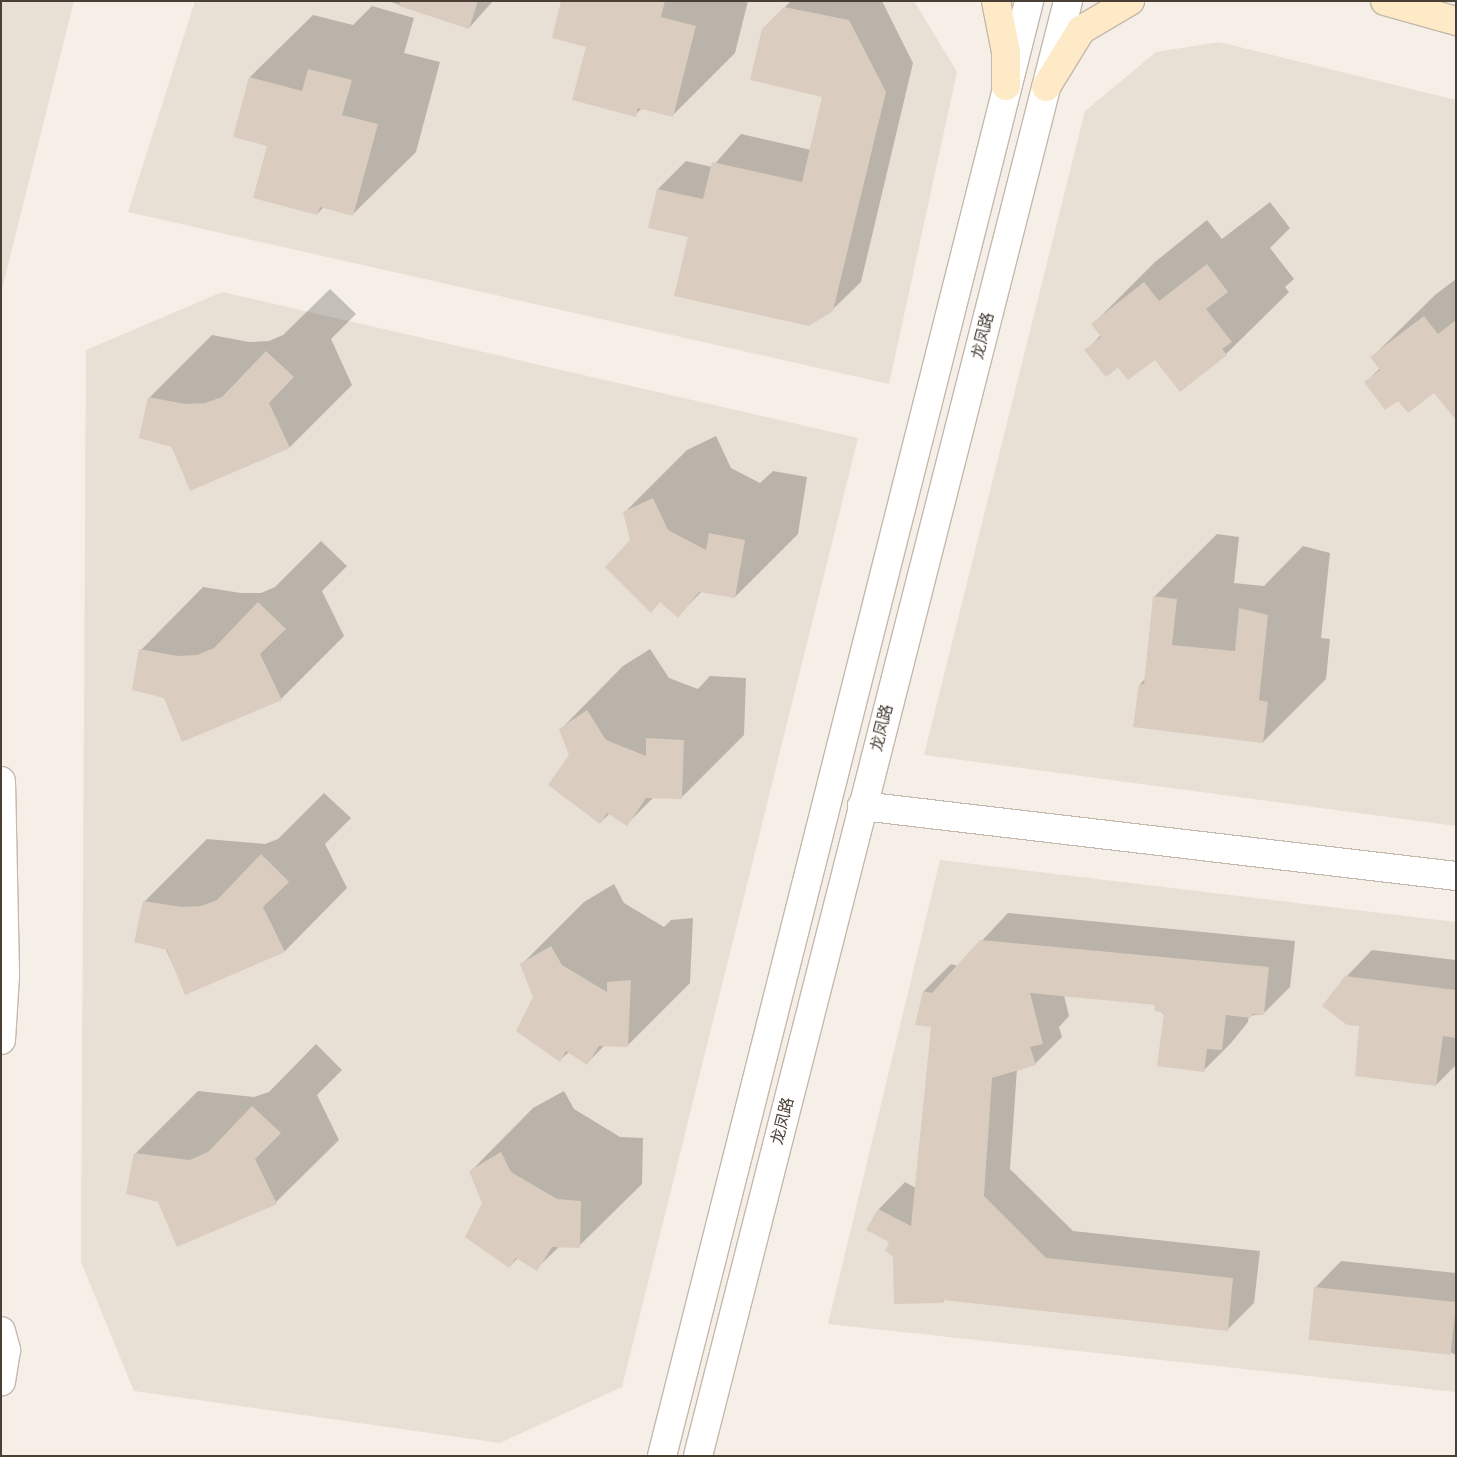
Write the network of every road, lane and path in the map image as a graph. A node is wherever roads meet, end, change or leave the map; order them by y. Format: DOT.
graph roads {
  1 [pos="996,1"];
  2 [pos="1029,1"];
  3 [pos="1068,1"];
  4 [pos="1130,1"];
  5 [pos="1385,1"];
  6 [pos="1456,21"];
  7 [pos="1006,86"];
  8 [pos="1046,87"];
  9 [pos="1,781"];
  10 [pos="862,806"];
  11 [pos="1456,876"];
  12 [pos="1,1040"];
  13 [pos="1,1331"];
  14 [pos="1,1382"];
  15 [pos="662,1456"];
  16 [pos="698,1456"];
  1 -- 7 [label="main road"];
  2 -- 7 [label="street"];
  3 -- 8 [label="street, 龙凤路"];
  4 -- 8 [label="main road"];
  5 -- 6 [label="main road"];
  7 -- 15 [label="street"];
  8 -- 10 [label="street, 龙凤路"];
  9 -- 12 [label="street"];
  10 -- 11 [label="street"];
  10 -- 16 [label="street, 龙凤路"];
  13 -- 14 [label="street"];
}
